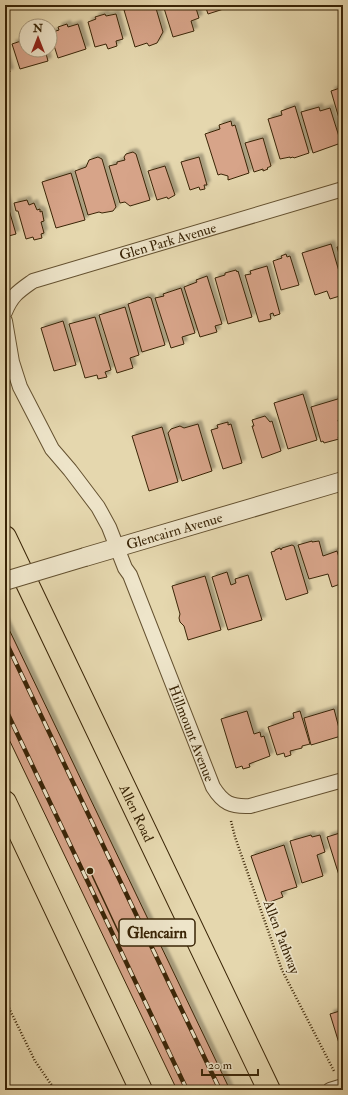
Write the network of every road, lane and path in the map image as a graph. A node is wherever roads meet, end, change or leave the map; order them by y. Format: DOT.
graph roads {
  1 [pos="343,189"];
  2 [pos="5,312"];
  3 [pos="5,321"];
  4 [pos="343,481"];
  5 [pos="5,537"];
  6 [pos="117,547"];
  7 [pos="5,580"];
  8 [pos="343,780"];
  9 [pos="5,802"];
  10 [pos="230,805"];
  11 [pos="5,1000"];
  12 [pos="334,1071"];
  13 [pos="343,1086"];
  14 [pos="55,1090"];
  15 [pos="141,1090"];
  16 [pos="269,1090"];
  17 [pos="331,1090"];
  1 -- 2 [label="street, Glen Park Avenue"];
  3 -- 6 [label="street"];
  4 -- 6 [label="street, Glencairn Avenue"];
  5 -- 16 [label="highway, Allen Road"];
  6 -- 7 [label="street, Glencairn Avenue, bridge"];
  6 -- 10 [label="street, Hillmount Avenue"];
  8 -- 10 [label="street"];
  9 -- 15 [label="highway"];
  10 -- 12 [label="path, Allen Pathway"];
  11 -- 14 [label="path"];
  13 -- 17 [label="street"];
}
